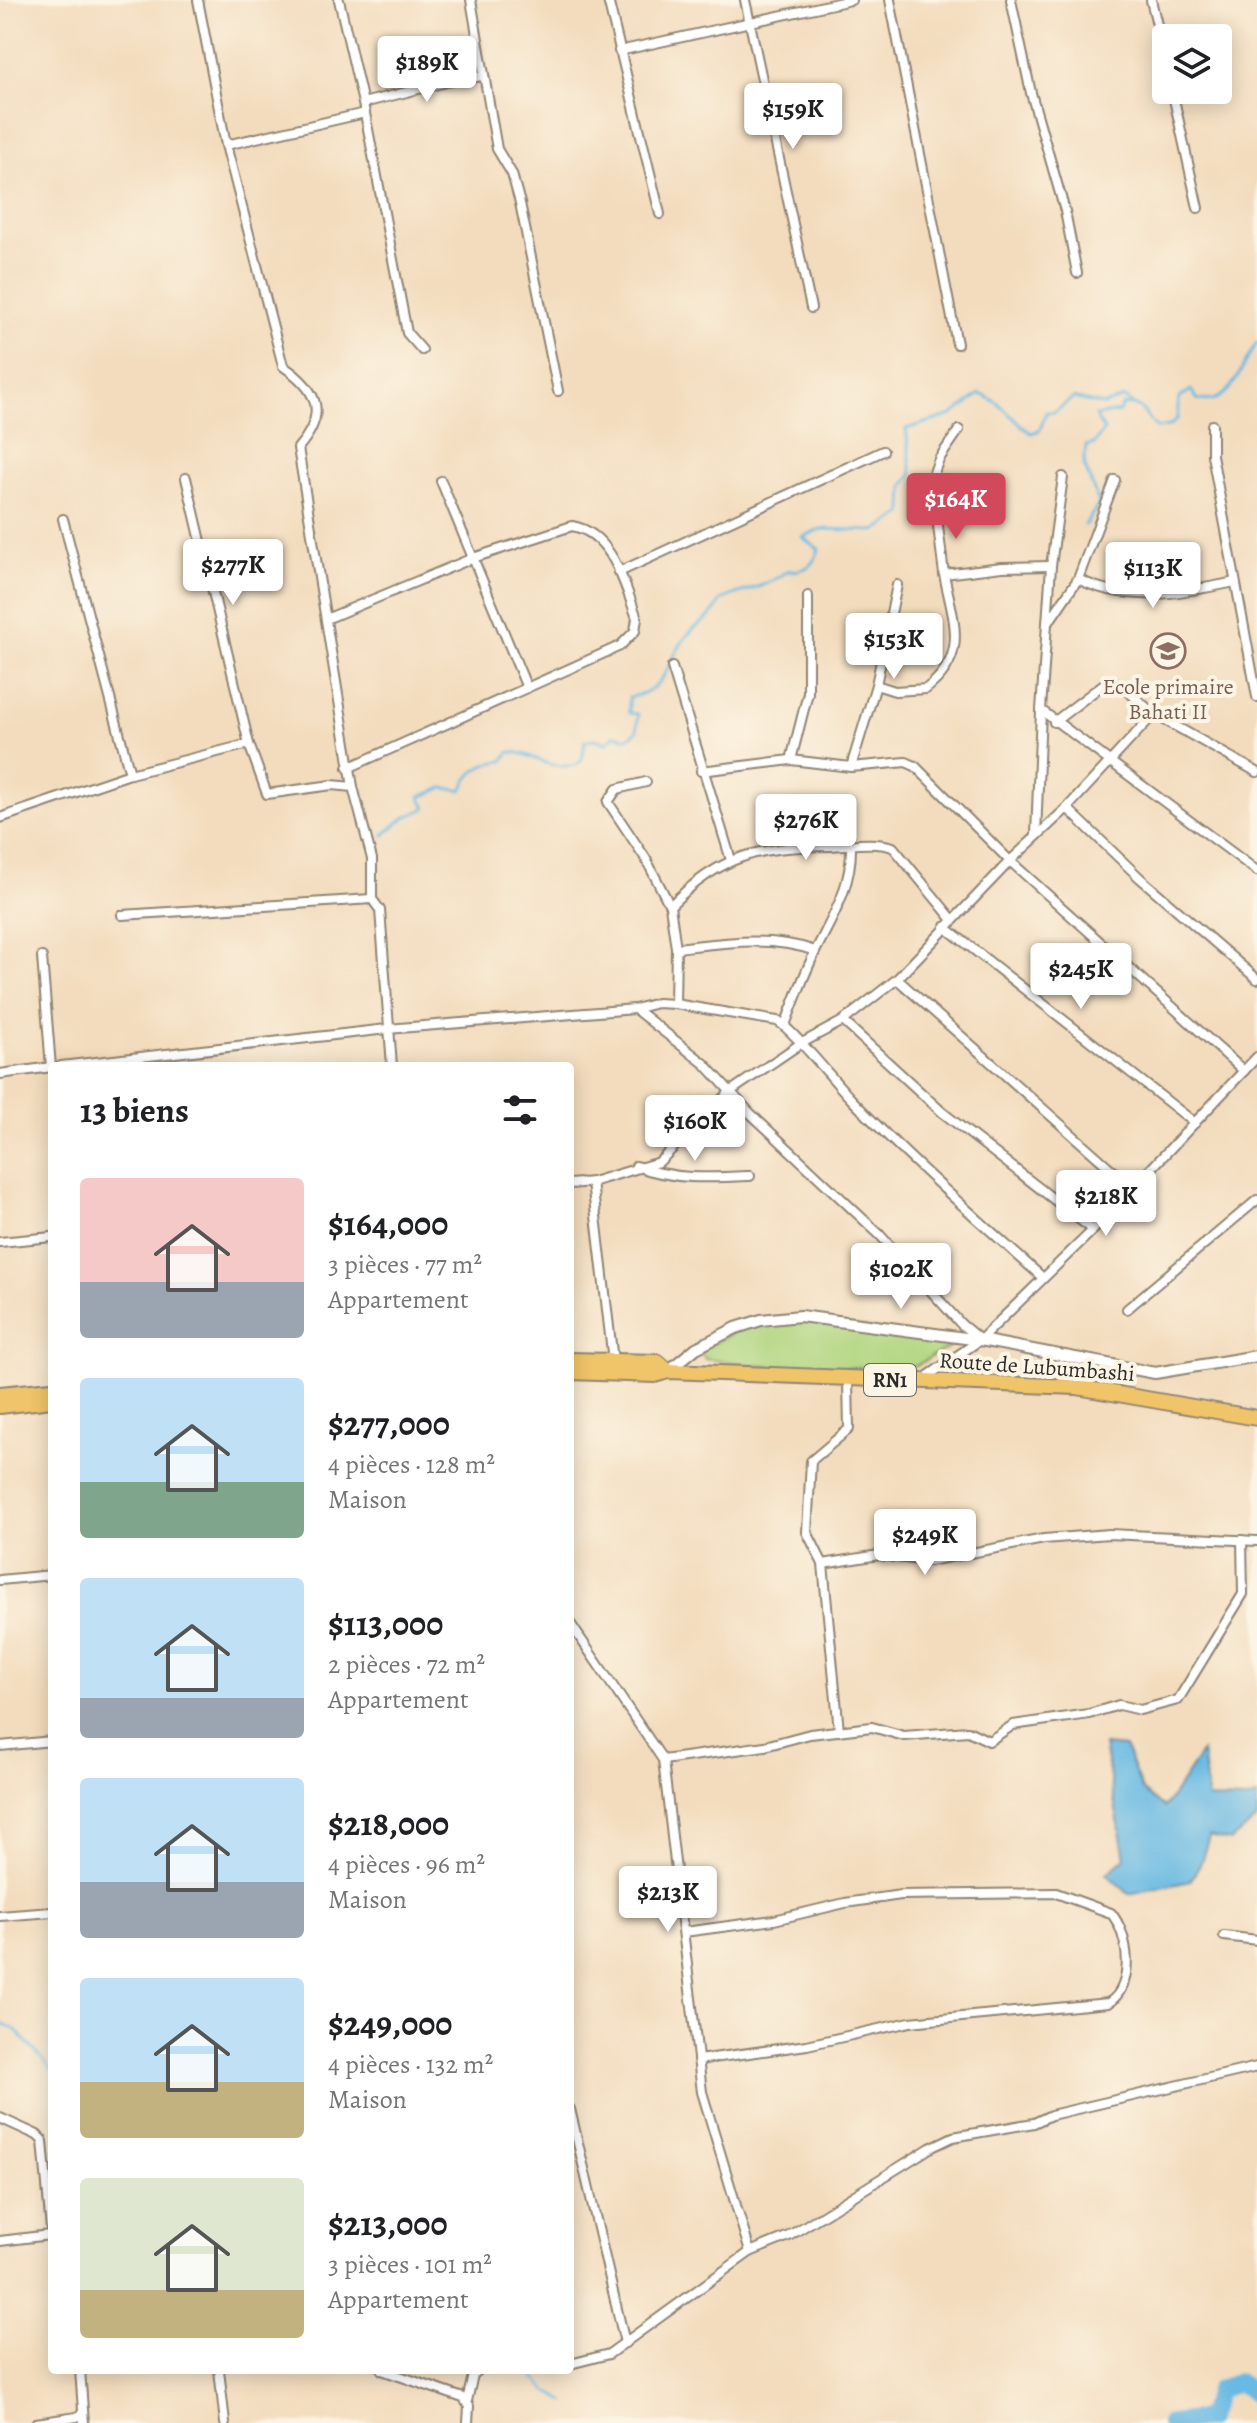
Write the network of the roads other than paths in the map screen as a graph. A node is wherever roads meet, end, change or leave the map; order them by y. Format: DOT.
graph roads {
  1 [pos="198,0"];
  2 [pos="339,0"];
  3 [pos="471,0"];
  4 [pos="608,0"];
  5 [pos="745,0"];
  6 [pos="851,0"];
  7 [pos="890,0"];
  8 [pos="1011,0"];
  9 [pos="1151,0"];
  10 [pos="749,20"];
  11 [pos="1157,24"];
  12 [pos="619,51"];
  13 [pos="484,76"];
  14 [pos="1175,104"];
  15 [pos="364,108"];
  16 [pos="226,145"];
  17 [pos="1198,208"];
  18 [pos="660,214"];
  19 [pos="1077,273"];
  20 [pos="811,308"];
  21 [pos="957,344"];
  22 [pos="422,350"];
  23 [pos="558,391"];
  24 [pos="1212,425"];
  25 [pos="959,430"];
  26 [pos="883,451"];
  27 [pos="1063,477"];
  28 [pos="186,478"];
  29 [pos="1115,480"];
  30 [pos="441,481"];
  31 [pos="63,519"];
  32 [pos="473,558"];
  33 [pos="1051,566"];
  34 [pos="619,572"];
  35 [pos="944,574"];
  36 [pos="1078,579"];
  37 [pos="1235,582"];
  38 [pos="897,585"];
  39 [pos="808,596"];
  40 [pos="326,619"];
  41 [pos="1050,621"];
  42 [pos="672,667"];
  43 [pos="876,685"];
  44 [pos="527,688"];
  45 [pos="1257,697"];
  46 [pos="1041,710"];
  47 [pos="1154,714"];
  48 [pos="1054,722"];
  49 [pos="249,744"];
  50 [pos="791,760"];
  51 [pos="1112,760"];
  52 [pos="851,767"];
  53 [pos="348,768"];
  54 [pos="701,771"];
  55 [pos="1257,772"];
  56 [pos="130,774"];
  57 [pos="646,782"];
  58 [pos="353,787"];
  59 [pos="1067,808"];
  60 [pos="0,818"];
  61 [pos="1036,835"];
  62 [pos="851,845"];
  63 [pos="731,860"];
  64 [pos="1010,861"];
  65 [pos="1257,871"];
  66 [pos="372,899"];
  67 [pos="670,906"];
  68 [pos="122,915"];
  69 [pos="949,923"];
  70 [pos="676,948"];
  71 [pos="815,951"];
  72 [pos="42,957"];
  73 [pos="897,979"];
  74 [pos="1257,979"];
  75 [pos="675,1004"];
  76 [pos="635,1009"];
  77 [pos="843,1021"];
  78 [pos="785,1025"];
  79 [pos="387,1029"];
  80 [pos="800,1044"];
  81 [pos="1257,1057"];
  82 [pos="52,1062"];
  83 [pos="96,1062"];
  84 [pos="391,1062"];
  85 [pos="48,1068"];
  86 [pos="1244,1071"];
  87 [pos="0,1074"];
  88 [pos="731,1091"];
  89 [pos="1195,1123"];
  90 [pos="636,1165"];
  91 [pos="750,1176"];
  92 [pos="592,1182"];
  93 [pos="574,1184"];
  94 [pos="1130,1186"];
  95 [pos="1257,1200"];
  96 [pos="1093,1230"];
  97 [pos="48,1237"];
  98 [pos="0,1242"];
  99 [pos="1043,1278"];
  100 [pos="1127,1309"];
  101 [pos="980,1340"];
  102 [pos="1257,1356"];
  103 [pos="574,1360"];
  104 [pos="613,1361"];
  105 [pos="668,1371"];
  106 [pos="574,1372"];
  107 [pos="848,1380"];
  108 [pos="921,1381"];
  109 [pos="48,1389"];
  110 [pos="0,1394"];
  111 [pos="48,1400"];
  112 [pos="0,1406"];
  113 [pos="1257,1418"];
  114 [pos="1242,1540"];
  115 [pos="1257,1541"];
  116 [pos="823,1564"];
  117 [pos="48,1575"];
  118 [pos="0,1580"];
  119 [pos="574,1629"];
  120 [pos="839,1731"];
  121 [pos="48,1741"];
  122 [pos="0,1746"];
  123 [pos="663,1760"];
  124 [pos="48,1912"];
  125 [pos="0,1916"];
  126 [pos="684,1932"];
  127 [pos="1224,1936"];
  128 [pos="1257,1940"];
  129 [pos="698,2060"];
  130 [pos="1257,2067"];
  131 [pos="0,2118"];
  132 [pos="574,2126"];
  133 [pos="48,2202"];
  134 [pos="48,2238"];
  135 [pos="0,2241"];
  136 [pos="750,2252"];
  137 [pos="625,2343"];
  138 [pos="574,2363"];
  139 [pos="80,2374"];
  140 [pos="219,2374"];
  141 [pos="474,2374"];
  142 [pos="413,2375"];
  143 [pos="467,2401"];
  144 [pos="83,2412"];
  145 [pos="36,2423"];
  146 [pos="84,2423"];
  147 [pos="225,2423"];
  148 [pos="468,2423"];
  1 -- 16 [label="street"];
  2 -- 15 [label="street"];
  3 -- 13 [label="street"];
  4 -- 12 [label="street"];
  5 -- 10 [label="street"];
  6 -- 10 [label="street"];
  7 -- 21 [label="street"];
  8 -- 19 [label="street"];
  9 -- 11 [label="street"];
  10 -- 12 [label="street"];
  10 -- 20 [label="street"];
  12 -- 18 [label="street"];
  13 -- 15 [label="street"];
  13 -- 23 [label="street"];
  14 -- 17 [label="street"];
  15 -- 16 [label="street"];
  15 -- 22 [label="street"];
  16 -- 40 [label="street"];
  24 -- 37 [label="street"];
  25 -- 35 [label="street"];
  26 -- 34 [label="street"];
  27 -- 33 [label="street"];
  28 -- 49 [label="street"];
  29 -- 36 [label="street"];
  30 -- 32 [label="street"];
  31 -- 56 [label="street"];
  32 -- 34 [label="street"];
  32 -- 40 [label="street"];
  32 -- 44 [label="street"];
  33 -- 35 [label="street"];
  33 -- 41 [label="street"];
  34 -- 44 [label="street"];
  35 -- 43 [label="street"];
  36 -- 37 [label="street"];
  36 -- 41 [label="street"];
  37 -- 45 [label="street"];
  38 -- 43 [label="street"];
  39 -- 50 [label="street"];
  40 -- 53 [label="street"];
  41 -- 46 [label="street"];
  42 -- 54 [label="street"];
  43 -- 52 [label="street"];
  44 -- 53 [label="street"];
  46 -- 48 [label="street"];
  46 -- 61 [label="street"];
  47 -- 48 [label="street"];
  47 -- 51 [label="street"];
  47 -- 55 [label="street"];
  48 -- 51 [label="street"];
  49 -- 56 [label="street"];
  49 -- 58 [label="street"];
  50 -- 52 [label="street"];
  50 -- 54 [label="street"];
  51 -- 59 [label="street"];
  51 -- 65 [label="street"];
  52 -- 64 [label="street"];
  53 -- 58 [label="street"];
  54 -- 63 [label="street"];
  56 -- 60 [label="street"];
  57 -- 67 [label="street"];
  58 -- 66 [label="street"];
  59 -- 61 [label="street"];
  59 -- 74 [label="street"];
  61 -- 64 [label="street"];
  62 -- 63 [label="street"];
  62 -- 69 [label="street"];
  62 -- 71 [label="street"];
  63 -- 67 [label="street"];
  64 -- 69 [label="street"];
  64 -- 86 [label="street"];
  66 -- 68 [label="street"];
  66 -- 79 [label="street"];
  67 -- 70 [label="street"];
  69 -- 73 [label="street"];
  69 -- 89 [label="street"];
  70 -- 71 [label="street"];
  70 -- 75 [label="street"];
  71 -- 78 [label="street"];
  72 -- 82 [label="street"];
  73 -- 77 [label="street"];
  73 -- 94 [label="street"];
  75 -- 76 [label="street"];
  75 -- 78 [label="street"];
  76 -- 79 [label="street"];
  76 -- 88 [label="street"];
  77 -- 80 [label="street"];
  77 -- 96 [label="street"];
  78 -- 80 [label="street"];
  79 -- 83 [label="street"];
  79 -- 84 [label="street"];
  80 -- 88 [label="street"];
  80 -- 99 [label="street"];
  81 -- 86 [label="street"];
  85 -- 87 [label="street"];
  86 -- 89 [label="street"];
  88 -- 90 [label="street"];
  88 -- 101 [label="street"];
  89 -- 94 [label="street"];
  90 -- 91 [label="street"];
  90 -- 92 [label="street"];
  92 -- 93 [label="street"];
  92 -- 104 [label="street"];
  94 -- 96 [label="street"];
  95 -- 100 [label="street"];
  96 -- 99 [label="street"];
  97 -- 98 [label="street"];
  99 -- 101 [label="street"];
  101 -- 102 [label="street"];
  101 -- 105 [label="street"];
  101 -- 108 [label="street"];
  103 -- 104 [label="highway, Route de Lubumbashi / RN1"];
  104 -- 105 [label="highway, Route de Lubumbashi / RN1"];
  105 -- 106 [label="highway, Route de Lubumbashi / RN1"];
  105 -- 107 [label="highway, Route de Lubumbashi / RN1"];
  107 -- 108 [label="highway, Route de Lubumbashi / RN1"];
  107 -- 116 [label="street"];
  108 -- 113 [label="highway, Route de Lubumbashi / RN1"];
  109 -- 110 [label="highway"];
  111 -- 112 [label="highway"];
  114 -- 115 [label="street"];
  114 -- 116 [label="street"];
  114 -- 120 [label="street"];
  116 -- 120 [label="street"];
  117 -- 118 [label="street"];
  119 -- 123 [label="street"];
  120 -- 123 [label="street"];
  121 -- 122 [label="street"];
  123 -- 126 [label="street"];
  124 -- 125 [label="street"];
  126 -- 129 [label="street"];
  126 -- 129 [label="street"];
  127 -- 128 [label="street"];
  129 -- 136 [label="street"];
  130 -- 136 [label="street"];
  131 -- 133 [label="street"];
  132 -- 137 [label="street"];
  134 -- 135 [label="street"];
  136 -- 137 [label="street"];
  137 -- 138 [label="street"];
  139 -- 144 [label="street"];
  140 -- 147 [label="street"];
  141 -- 143 [label="street"];
  142 -- 143 [label="street"];
  143 -- 148 [label="street"];
  144 -- 145 [label="street"];
  144 -- 146 [label="street"];
}
